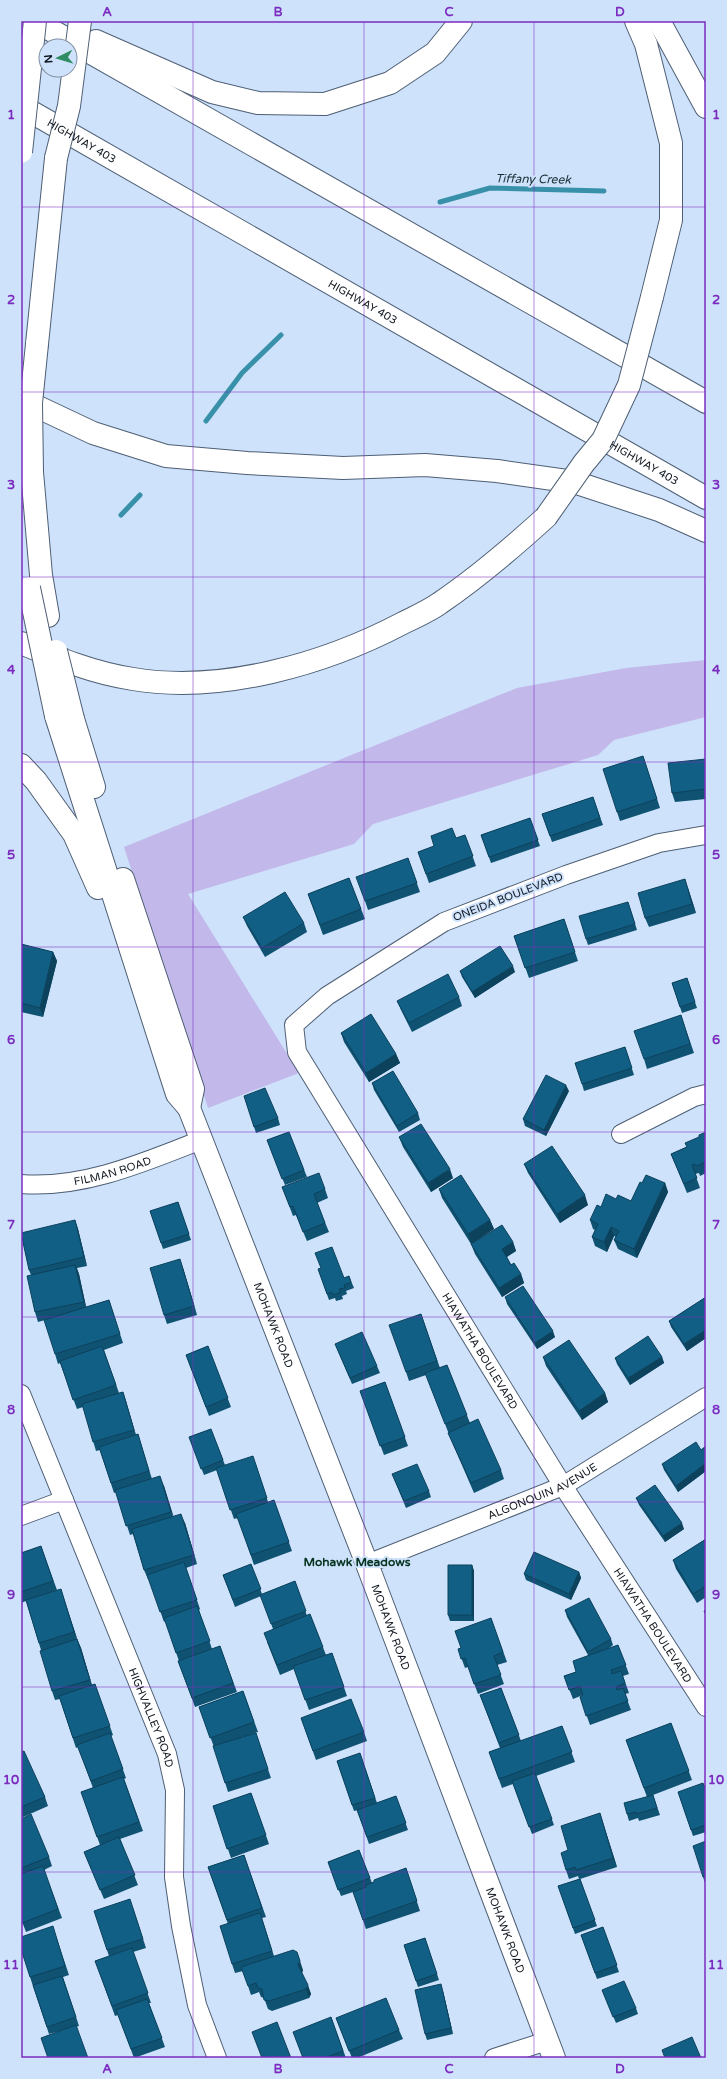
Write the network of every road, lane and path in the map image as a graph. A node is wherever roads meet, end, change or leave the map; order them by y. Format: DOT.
graph roads {
  1 [pos="80,21"];
  2 [pos="461,21"];
  3 [pos="636,21"];
  4 [pos="658,21"];
  5 [pos="46,23"];
  6 [pos="58,38"];
  7 [pos="61,78"];
  8 [pos="21,106"];
  9 [pos="706,107"];
  10 [pos="21,152"];
  11 [pos="56,158"];
  12 [pos="21,399"];
  13 [pos="706,402"];
  14 [pos="706,498"];
  15 [pos="21,528"];
  16 [pos="706,531"];
  17 [pos="21,643"];
  18 [pos="65,717"];
  19 [pos="21,765"];
  20 [pos="706,835"];
  21 [pos="135,967"];
  22 [pos="327,996"];
  23 [pos="706,1094"];
  24 [pos="188,1108"];
  25 [pos="621,1134"];
  26 [pos="201,1140"];
  27 [pos="21,1184"];
  28 [pos="21,1394"];
  29 [pos="706,1397"];
  30 [pos="563,1486"];
  31 [pos="64,1500"];
  32 [pos="21,1516"];
  33 [pos="367,1564"];
  34 [pos="706,1707"];
  35 [pos="550,2049"];
  36 [pos="217,2058"];
  37 [pos="494,2058"];
  1 -- 11 [label="main road, bridge"];
  2 -- 5 [label="main road"];
  3 -- 17 [label="main road, bridge"];
  4 -- 9 [label="main road"];
  5 -- 6 [label="main road"];
  5 -- 10 [label="main road, bridge"];
  5 -- 13 [label="main road"];
  7 -- 11 [label="main road, bridge"];
  8 -- 14 [label="main road, HIGHWAY 403"];
  11 -- 18 [label="main road, bridge"];
  12 -- 16 [label="main road"];
  15 -- 18 [label="main road, bridge"];
  18 -- 21 [label="main road"];
  18 -- 24 [label="main road"];
  19 -- 21 [label="main road"];
  20 -- 22 [label="street, ONEIDA BOULEVARD"];
  21 -- 24 [label="main road, MOHAWK ROAD"];
  22 -- 30 [label="street, HIAWATHA BOULEVARD"];
  23 -- 25 [label="street"];
  24 -- 26 [label="main road, MOHAWK ROAD"];
  26 -- 27 [label="street, FILMAN ROAD"];
  26 -- 33 [label="main road, MOHAWK ROAD"];
  28 -- 31 [label="street, HIGHVALLEY ROAD"];
  29 -- 30 [label="street, ALGONQUIN AVENUE"];
  30 -- 33 [label="street, ALGONQUIN AVENUE"];
  30 -- 34 [label="street, HIAWATHA BOULEVARD"];
  31 -- 32 [label="street"];
  31 -- 36 [label="street, HIGHVALLEY ROAD"];
  33 -- 35 [label="main road, MOHAWK ROAD"];
  35 -- 37 [label="street"];
}
